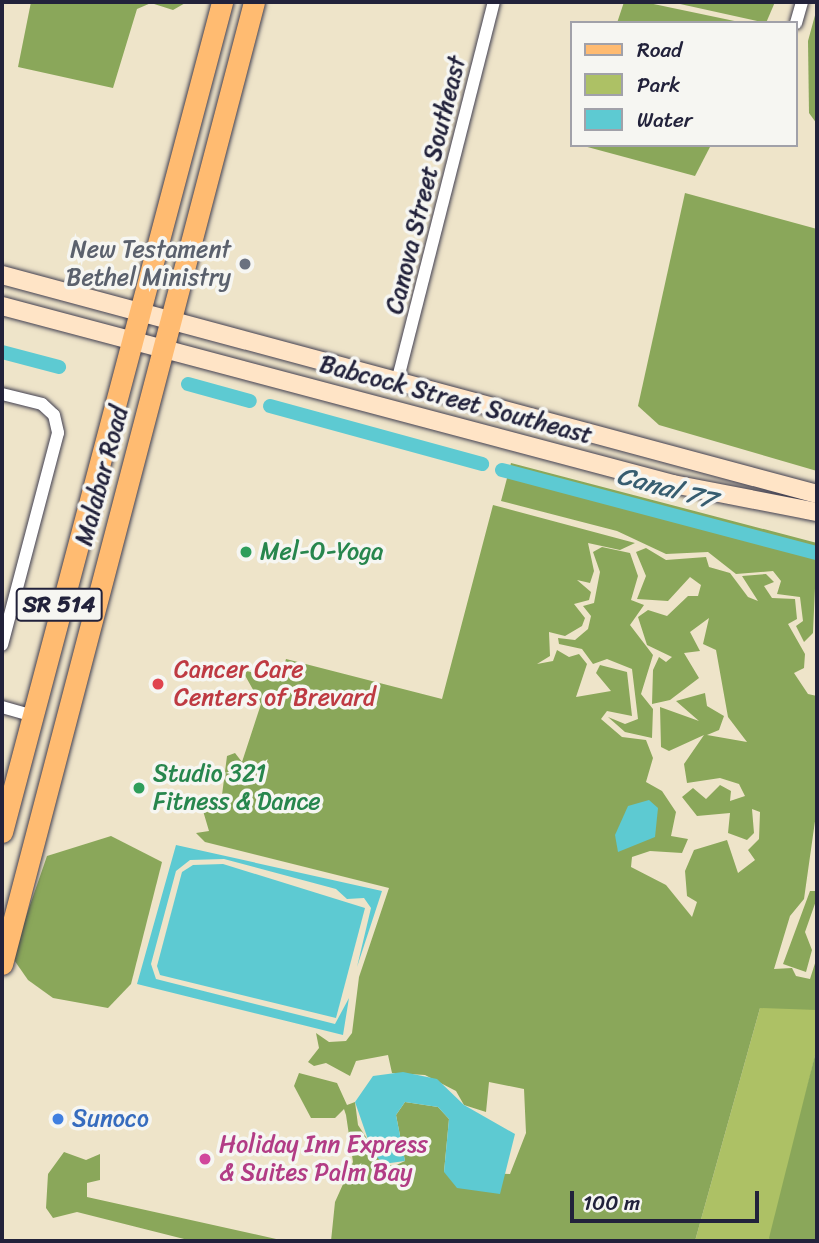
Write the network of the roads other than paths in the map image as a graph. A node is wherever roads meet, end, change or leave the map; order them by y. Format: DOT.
graph roads {
  1 [pos="222,2"];
  2 [pos="254,2"];
  3 [pos="494,2"];
  4 [pos="802,2"];
  5 [pos="797,21"];
  6 [pos="2,275"];
  7 [pos="2,306"];
  8 [pos="137,310"];
  9 [pos="172,320"];
  10 [pos="129,337"];
  11 [pos="164,346"];
  12 [pos="398,378"];
  13 [pos="2,394"];
  14 [pos="817,494"];
  15 [pos="817,512"];
  16 [pos="2,645"];
  17 [pos="2,707"];
  18 [pos="33,716"];
  19 [pos="51,776"];
  20 [pos="2,832"];
  21 [pos="2,964"];
  1 -- 8 [label="main road, Malabar Road / SR 514"];
  2 -- 9 [label="main road, Malabar Road / SR 514"];
  3 -- 12 [label="street, Canova Street Southeast"];
  4 -- 5 [label="street"];
  6 -- 8 [label="main road, Babcock Street Southeast"];
  7 -- 10 [label="main road, Babcock Street Southeast"];
  8 -- 9 [label="main road, Babcock Street Southeast"];
  8 -- 10 [label="main road, Malabar Road / SR 514"];
  9 -- 11 [label="main road, Malabar Road / SR 514"];
  9 -- 12 [label="main road, Babcock Street Southeast"];
  10 -- 11 [label="main road, Babcock Street Southeast"];
  10 -- 18 [label="main road, Malabar Road / SR 514"];
  11 -- 15 [label="main road, Babcock Street Southeast"];
  11 -- 19 [label="main road, Malabar Road / SR 514"];
  12 -- 14 [label="main road, Babcock Street Southeast"];
  13 -- 16 [label="street"];
  17 -- 18 [label="street"];
  18 -- 19 [label="main road"];
  18 -- 20 [label="main road, Malabar Road / SR 514"];
  19 -- 21 [label="main road, Malabar Road / SR 514"];
}
